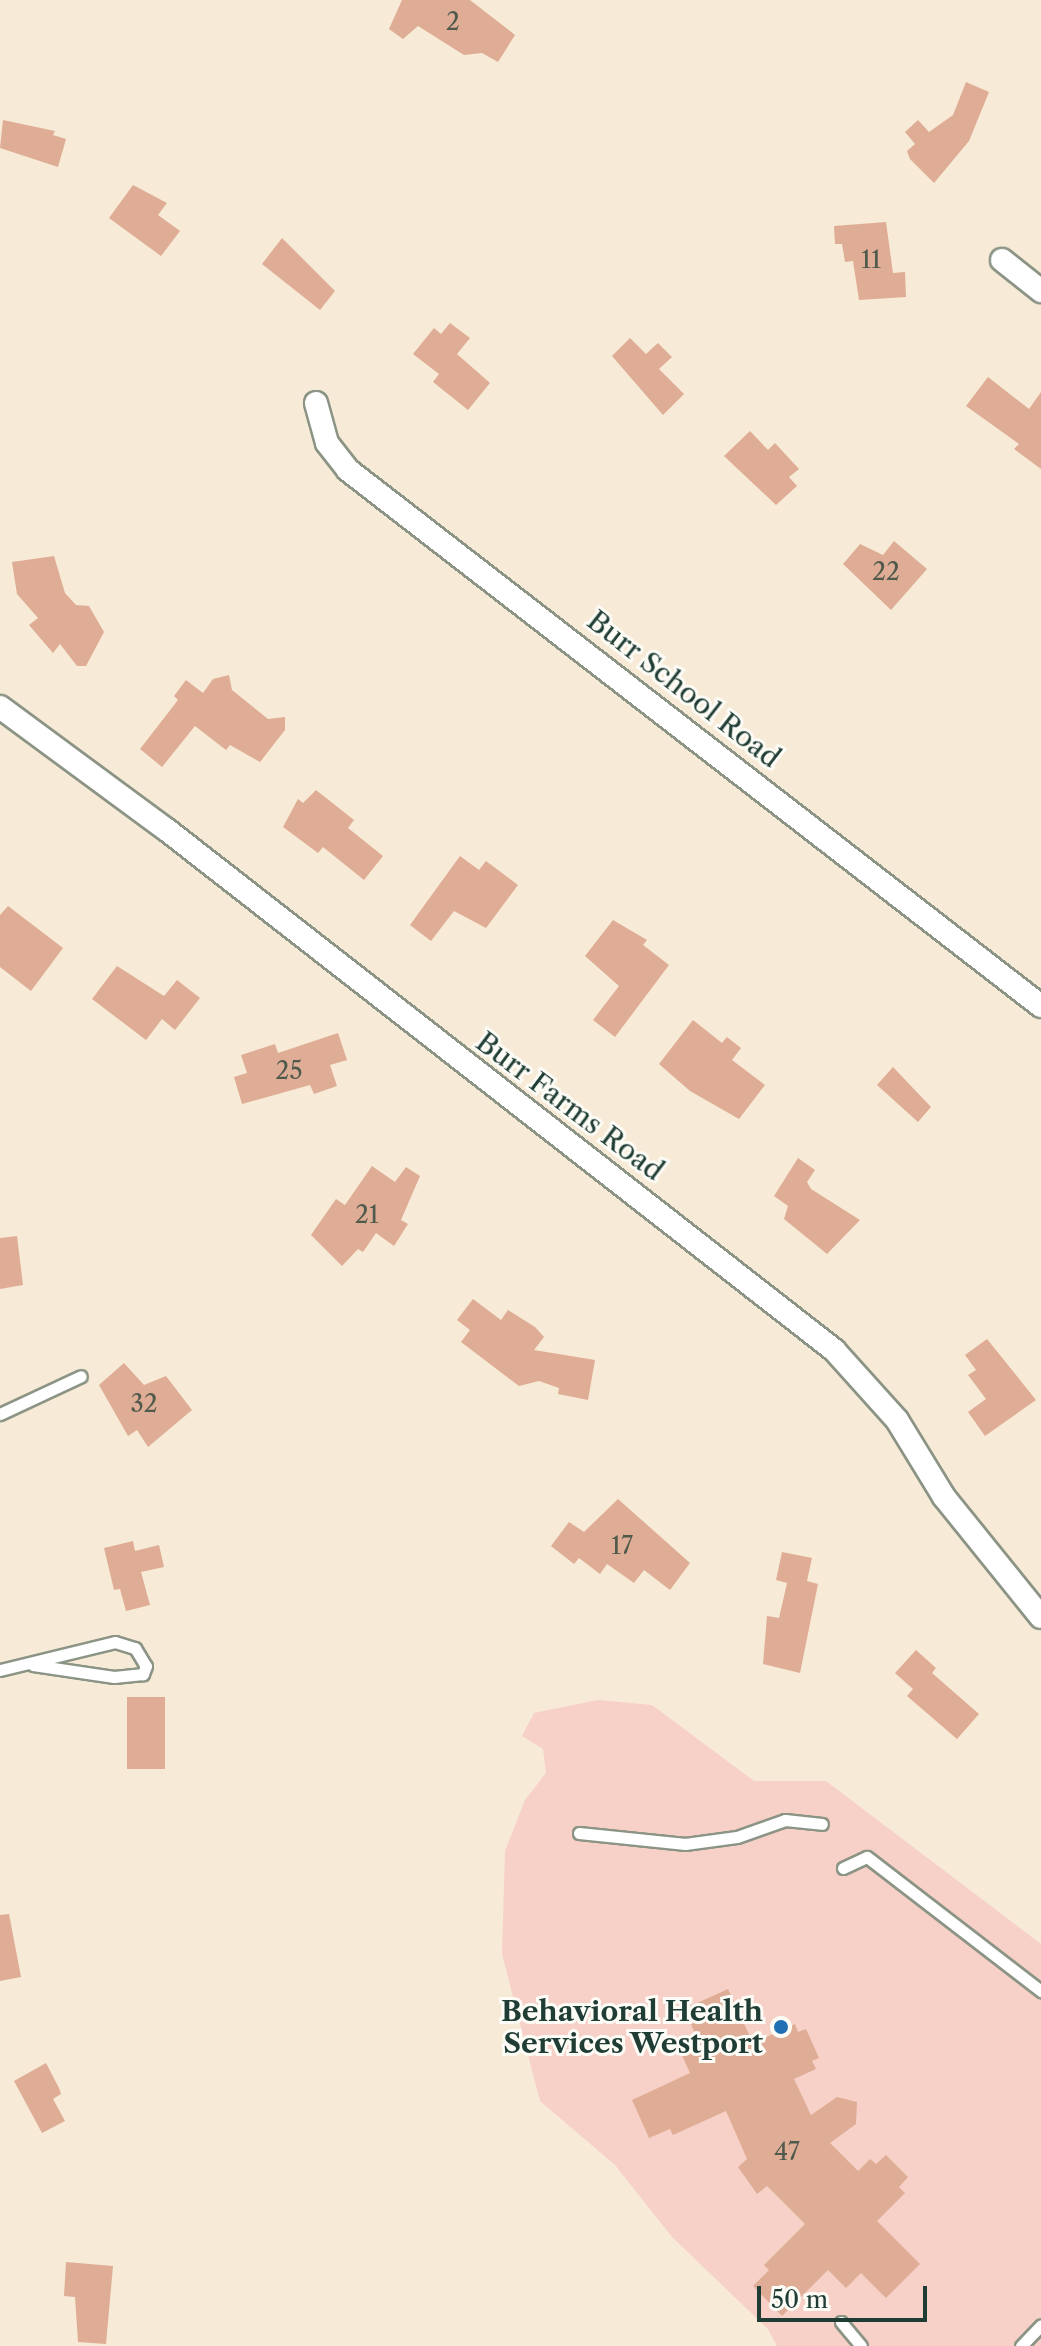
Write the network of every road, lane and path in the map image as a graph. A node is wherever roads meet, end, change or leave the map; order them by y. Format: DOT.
graph roads {
  1 [pos="1002,260"];
  2 [pos="1041,291"];
  3 [pos="316,403"];
  4 [pos="0,707"];
  5 [pos="1041,1006"];
  6 [pos="81,1376"];
  7 [pos="0,1414"];
  8 [pos="1041,1617"];
  9 [pos="33,1665"];
  10 [pos="0,1670"];
  11 [pos="822,1824"];
  12 [pos="579,1833"];
  13 [pos="843,1868"];
  14 [pos="1041,1991"];
  15 [pos="841,2322"];
  16 [pos="1041,2325"];
  17 [pos="861,2346"];
  18 [pos="1021,2346"];
  1 -- 2 [label="street"];
  3 -- 5 [label="street, Burr School Road"];
  4 -- 8 [label="street, Burr Farms Road"];
  6 -- 7 [label="lane"];
  9 -- 9 [label="lane"];
  9 -- 10 [label="lane"];
  11 -- 12 [label="lane"];
  13 -- 14 [label="lane"];
  15 -- 17 [label="lane"];
  16 -- 18 [label="lane"];
}
